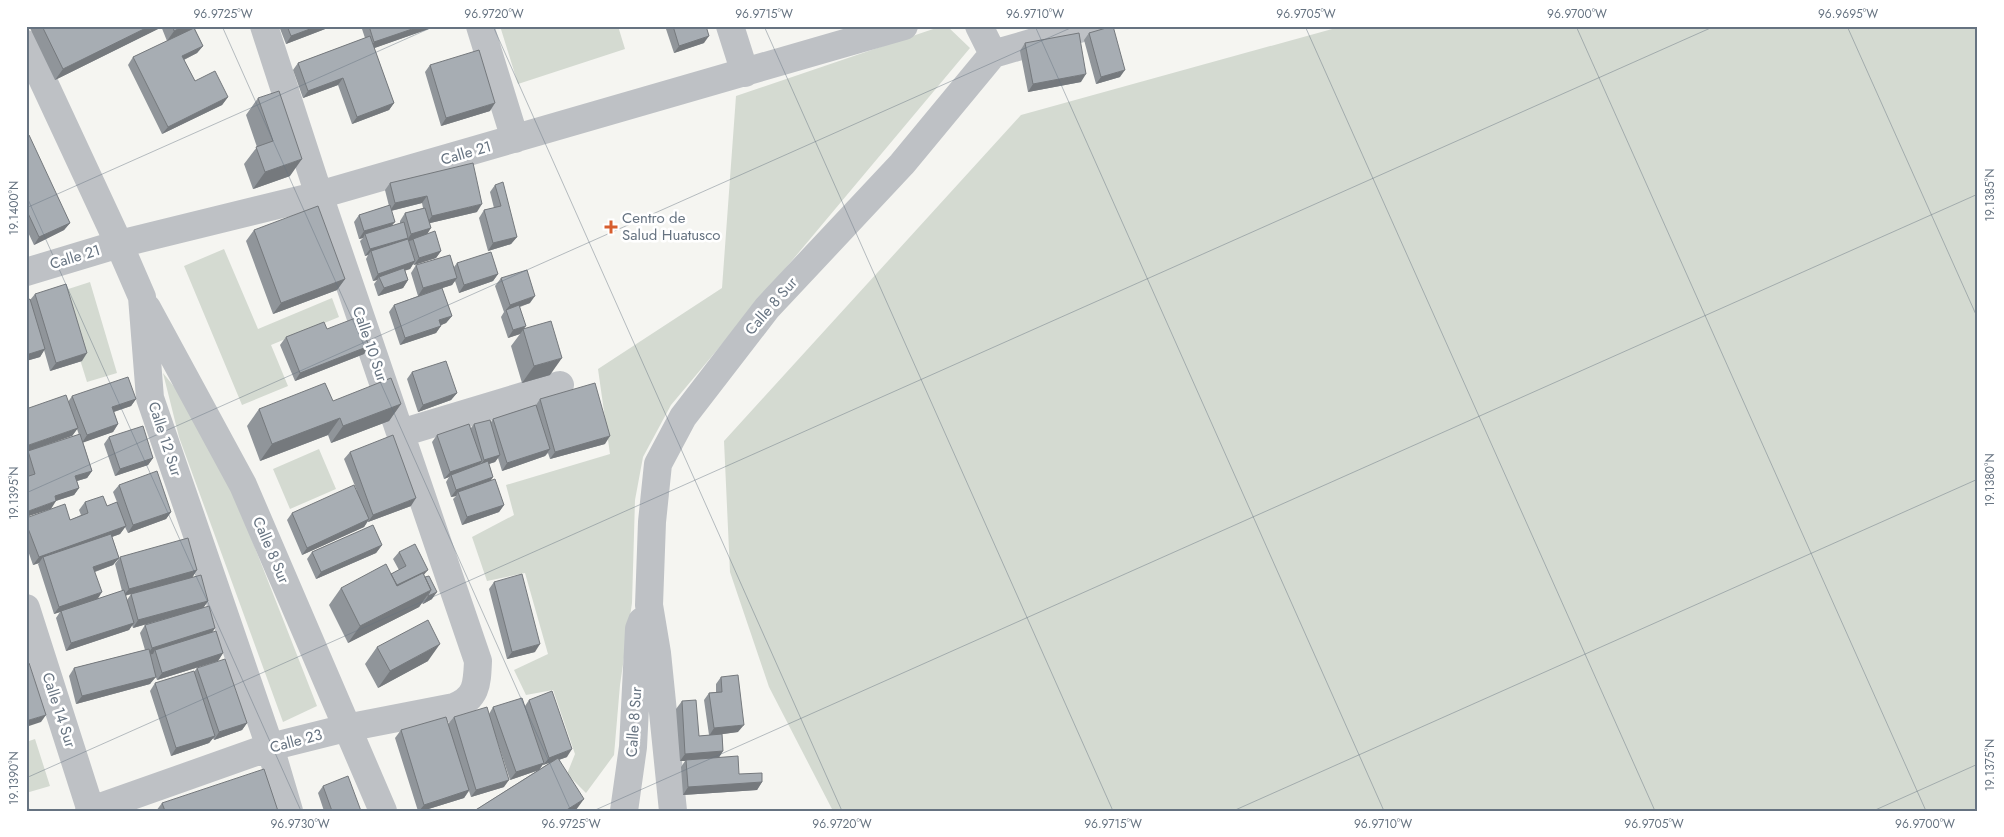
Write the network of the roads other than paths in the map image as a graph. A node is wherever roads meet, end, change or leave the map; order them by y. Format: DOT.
graph roads {
  1 [pos="264,26"];
  2 [pos="480,26"];
  3 [pos="730,26"];
  4 [pos="904,26"];
  5 [pos="979,26"];
  6 [pos="1089,26"];
  7 [pos="26,44"];
  8 [pos="993,54"];
  9 [pos="745,74"];
  10 [pos="515,139"];
  11 [pos="320,195"];
  12 [pos="119,244"];
  13 [pos="26,272"];
  14 [pos="142,297"];
  15 [pos="560,385"];
  16 [pos="400,433"];
  17 [pos="649,605"];
  18 [pos="26,608"];
  19 [pos="478,661"];
  20 [pos="346,728"];
  21 [pos="270,747"];
  22 [pos="90,811"];
  23 [pos="289,811"];
  24 [pos="383,811"];
  25 [pos="624,811"];
  26 [pos="673,811"];
  1 -- 11 [label="street, Calle 10 Sur"];
  2 -- 10 [label="street"];
  3 -- 9 [label="street"];
  4 -- 9 [label="street, Calle 21"];
  5 -- 8 [label="street"];
  6 -- 8 [label="street"];
  7 -- 12 [label="street, Calle 12 Sur"];
  8 -- 17 [label="street, Calle 8 Sur"];
  9 -- 10 [label="street, Calle 21"];
  10 -- 11 [label="street, Calle 21"];
  11 -- 12 [label="street, Calle 21"];
  11 -- 16 [label="street, Calle 10 Sur"];
  12 -- 13 [label="street, Calle 21"];
  12 -- 14 [label="street, Calle 12 Sur"];
  14 -- 20 [label="street, Calle 8 Sur"];
  14 -- 21 [label="street, Calle 12 Sur"];
  15 -- 16 [label="street"];
  16 -- 19 [label="street, Calle 10 Sur"];
  17 -- 25 [label="street, Calle 8 Sur"];
  17 -- 26 [label="street, Calle 8 Sur"];
  18 -- 22 [label="street, Calle 14 Sur"];
  19 -- 20 [label="street, Calle 23"];
  20 -- 21 [label="street, Calle 23"];
  20 -- 24 [label="street, Calle 8 Sur"];
  21 -- 22 [label="street, Calle 23"];
  21 -- 23 [label="street, Calle 12 Sur"];
}
